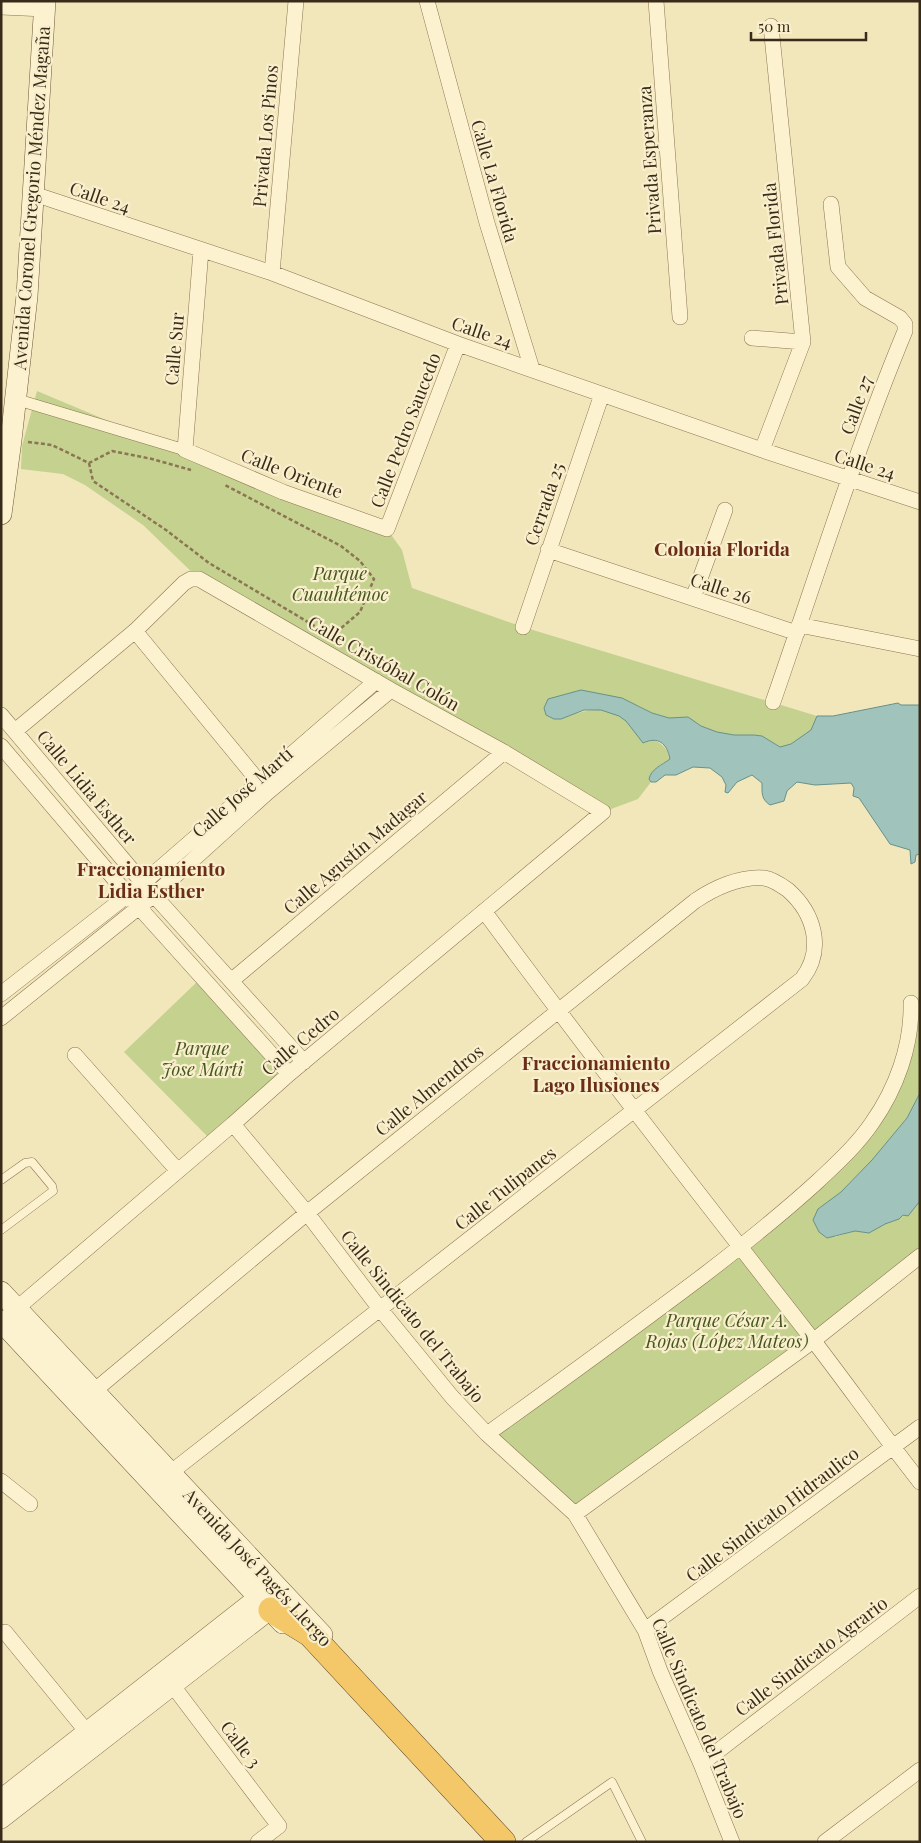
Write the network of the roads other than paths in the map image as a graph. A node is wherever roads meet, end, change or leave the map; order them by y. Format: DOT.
graph roads {
  1 [pos="296,1"];
  2 [pos="427,1"];
  3 [pos="656,1"];
  4 [pos="45,5"];
  5 [pos="1,7"];
  6 [pos="771,26"];
  7 [pos="34,194"];
  8 [pos="831,204"];
  9 [pos="201,250"];
  10 [pos="272,273"];
  11 [pos="680,317"];
  12 [pos="752,338"];
  13 [pos="803,342"];
  14 [pos="458,344"];
  15 [pos="532,369"];
  16 [pos="602,394"];
  17 [pos="15,399"];
  18 [pos="185,450"];
  19 [pos="762,450"];
  20 [pos="849,478"];
  21 [pos="920,502"];
  22 [pos="2,506"];
  23 [pos="726,510"];
  24 [pos="387,529"];
  25 [pos="548,550"];
  26 [pos="694,598"];
  27 [pos="523,627"];
  28 [pos="798,629"];
  29 [pos="135,631"];
  30 [pos="920,649"];
  31 [pos="376,681"];
  32 [pos="391,690"];
  33 [pos="773,702"];
  34 [pos="1,714"];
  35 [pos="15,731"];
  36 [pos="1,746"];
  37 [pos="504,752"];
  38 [pos="263,787"];
  39 [pos="603,812"];
  40 [pos="143,883"];
  41 [pos="128,895"];
  42 [pos="154,895"];
  43 [pos="139,907"];
  44 [pos="804,907"];
  45 [pos="484,911"];
  46 [pos="231,982"];
  47 [pos="1,994"];
  48 [pos="911,1003"];
  49 [pos="557,1010"];
  50 [pos="1,1018"];
  51 [pos="75,1055"];
  52 [pos="304,1062"];
  53 [pos="289,1074"];
  54 [pos="634,1110"];
  55 [pos="233,1124"];
  56 [pos="178,1171"];
  57 [pos="1,1180"];
  58 [pos="307,1213"];
  59 [pos="1,1230"];
  60 [pos="739,1248"];
  61 [pos="920,1256"];
  62 [pos="1,1292"];
  63 [pos="380,1309"];
  64 [pos="6,1317"];
  65 [pos="813,1341"];
  66 [pos="94,1391"];
  67 [pos="920,1427"];
  68 [pos="487,1434"];
  69 [pos="893,1447"];
  70 [pos="170,1473"];
  71 [pos="1,1481"];
  72 [pos="920,1482"];
  73 [pos="30,1504"];
  74 [pos="575,1514"];
  75 [pos="920,1596"];
  76 [pos="273,1597"];
  77 [pos="645,1630"];
  78 [pos="5,1632"];
  79 [pos="173,1686"];
  80 [pos="86,1732"];
  81 [pos="701,1764"];
  82 [pos="920,1770"];
  83 [pos="1,1799"];
  84 [pos="1,1819"];
  85 [pos="258,1842"];
  86 [pos="486,1842"];
  87 [pos="503,1842"];
  88 [pos="516,1842"];
  89 [pos="526,1842"];
  90 [pos="642,1842"];
  91 [pos="732,1842"];
  92 [pos="825,1842"];
  1 -- 10 [label="street, Privada Los Pinos"];
  2 -- 15 [label="street, Calle La Florida"];
  3 -- 11 [label="street, Privada Esperanza"];
  4 -- 5 [label="street"];
  4 -- 7 [label="main road, Avenida Coronel Gregorio Méndez Magaña"];
  6 -- 13 [label="street, Privada Florida"];
  7 -- 9 [label="street, Calle 24"];
  7 -- 17 [label="main road, Avenida Coronel Gregorio Méndez Magaña"];
  8 -- 20 [label="street, Calle 27"];
  9 -- 10 [label="street, Calle 24"];
  9 -- 18 [label="street, Calle Sur"];
  10 -- 14 [label="street, Calle 24"];
  12 -- 13 [label="street"];
  13 -- 19 [label="street, Privada Florida"];
  14 -- 15 [label="street, Calle 24"];
  14 -- 24 [label="street, Calle Pedro Saucedo"];
  15 -- 16 [label="street, Calle 24"];
  16 -- 19 [label="street, Calle 24"];
  16 -- 25 [label="street, Cerrada 25"];
  17 -- 18 [label="street"];
  17 -- 22 [label="main road, Avenida Coronel Gregorio Méndez Magaña"];
  18 -- 24 [label="street, Calle Oriente"];
  19 -- 20 [label="street, Calle 24"];
  20 -- 21 [label="street, Calle 24"];
  20 -- 28 [label="street, Calle 27"];
  23 -- 26 [label="street"];
  25 -- 26 [label="street, Calle 26"];
  25 -- 27 [label="street, Cerrada 25"];
  26 -- 28 [label="street, Calle 26"];
  28 -- 30 [label="street, Calle 26"];
  28 -- 33 [label="street, Calle 27"];
  29 -- 31 [label="street, Calle Cristóbal Colón"];
  29 -- 35 [label="street, Calle Cristóbal Colón"];
  29 -- 38 [label="street"];
  31 -- 32 [label="street, Calle Cristóbal Colón"];
  31 -- 38 [label="street, Calle José Martí"];
  32 -- 37 [label="street, Calle Cristóbal Colón"];
  32 -- 38 [label="street, Calle José Martí"];
  34 -- 35 [label="street, Calle Lidia Esther"];
  35 -- 40 [label="street, Calle Lidia Esther"];
  36 -- 41 [label="street"];
  37 -- 39 [label="street, Calle Cristóbal Colón"];
  37 -- 46 [label="street, Calle Agustín Madagar"];
  38 -- 40 [label="street, Calle José Martí"];
  38 -- 42 [label="street, Calle José Martí"];
  39 -- 45 [label="street, Calle Cedro"];
  40 -- 41 [label="street, Calle José Martí"];
  40 -- 42 [label="street, Calle Lidia Esther"];
  41 -- 43 [label="street"];
  41 -- 47 [label="street, Calle José Martí"];
  42 -- 43 [label="street, Calle José Martí"];
  42 -- 46 [label="street, Calle Lidia Esther"];
  43 -- 50 [label="street, Calle José Martí"];
  43 -- 53 [label="street"];
  44 -- 49 [label="street, Calle Almendros"];
  44 -- 54 [label="street, Calle Tulipanes"];
  45 -- 49 [label="street"];
  45 -- 52 [label="street, Calle Cedro"];
  46 -- 52 [label="street, Calle Lidia Esther"];
  48 -- 60 [label="street"];
  49 -- 54 [label="street"];
  49 -- 58 [label="street, Calle Almendros"];
  51 -- 56 [label="street"];
  52 -- 53 [label="street, Calle Cedro"];
  53 -- 55 [label="street, Calle Cedro"];
  54 -- 60 [label="street"];
  54 -- 63 [label="street, Calle Tulipanes"];
  55 -- 56 [label="street, Calle Cedro"];
  55 -- 58 [label="street, Calle Sindicato del Trabajo"];
  56 -- 64 [label="street, Calle Cedro"];
  57 -- 59 [label="lane"];
  58 -- 63 [label="street, Calle Sindicato del Trabajo"];
  58 -- 66 [label="street, Calle Almendros"];
  60 -- 65 [label="street"];
  60 -- 68 [label="street"];
  61 -- 65 [label="street"];
  62 -- 64 [label="main road, Avenida José Pagés Llergo"];
  63 -- 68 [label="street, Calle Sindicato del Trabajo"];
  63 -- 70 [label="street, Calle Tulipanes"];
  64 -- 66 [label="main road, Avenida José Pagés Llergo"];
  64 -- 76 [label="main road, Avenida José Pagés Llergo"];
  65 -- 69 [label="street"];
  65 -- 74 [label="street"];
  66 -- 70 [label="main road, Avenida José Pagés Llergo"];
  67 -- 69 [label="street, Calle Sindicato Hidraulico"];
  68 -- 74 [label="street, Calle Sindicato del Trabajo"];
  69 -- 72 [label="street"];
  69 -- 77 [label="street, Calle Sindicato Hidraulico"];
  70 -- 76 [label="main road, Avenida José Pagés Llergo"];
  71 -- 73 [label="street"];
  74 -- 77 [label="street, Calle Sindicato del Trabajo"];
  75 -- 81 [label="street, Calle Sindicato Agrario"];
  76 -- 79 [label="street"];
  76 -- 80 [label="street"];
  76 -- 86 [label="main road, Avenida José Pagés Llergo"];
  76 -- 87 [label="highway"];
  76 -- 88 [label="main road, Avenida José Pagés Llergo"];
  77 -- 81 [label="street, Calle Sindicato del Trabajo"];
  78 -- 80 [label="street"];
  79 -- 84 [label="street"];
  79 -- 85 [label="street, Calle 3"];
  80 -- 83 [label="street"];
  81 -- 91 [label="street, Calle Sindicato del Trabajo"];
  82 -- 92 [label="street"];
  89 -- 90 [label="lane"];
}
